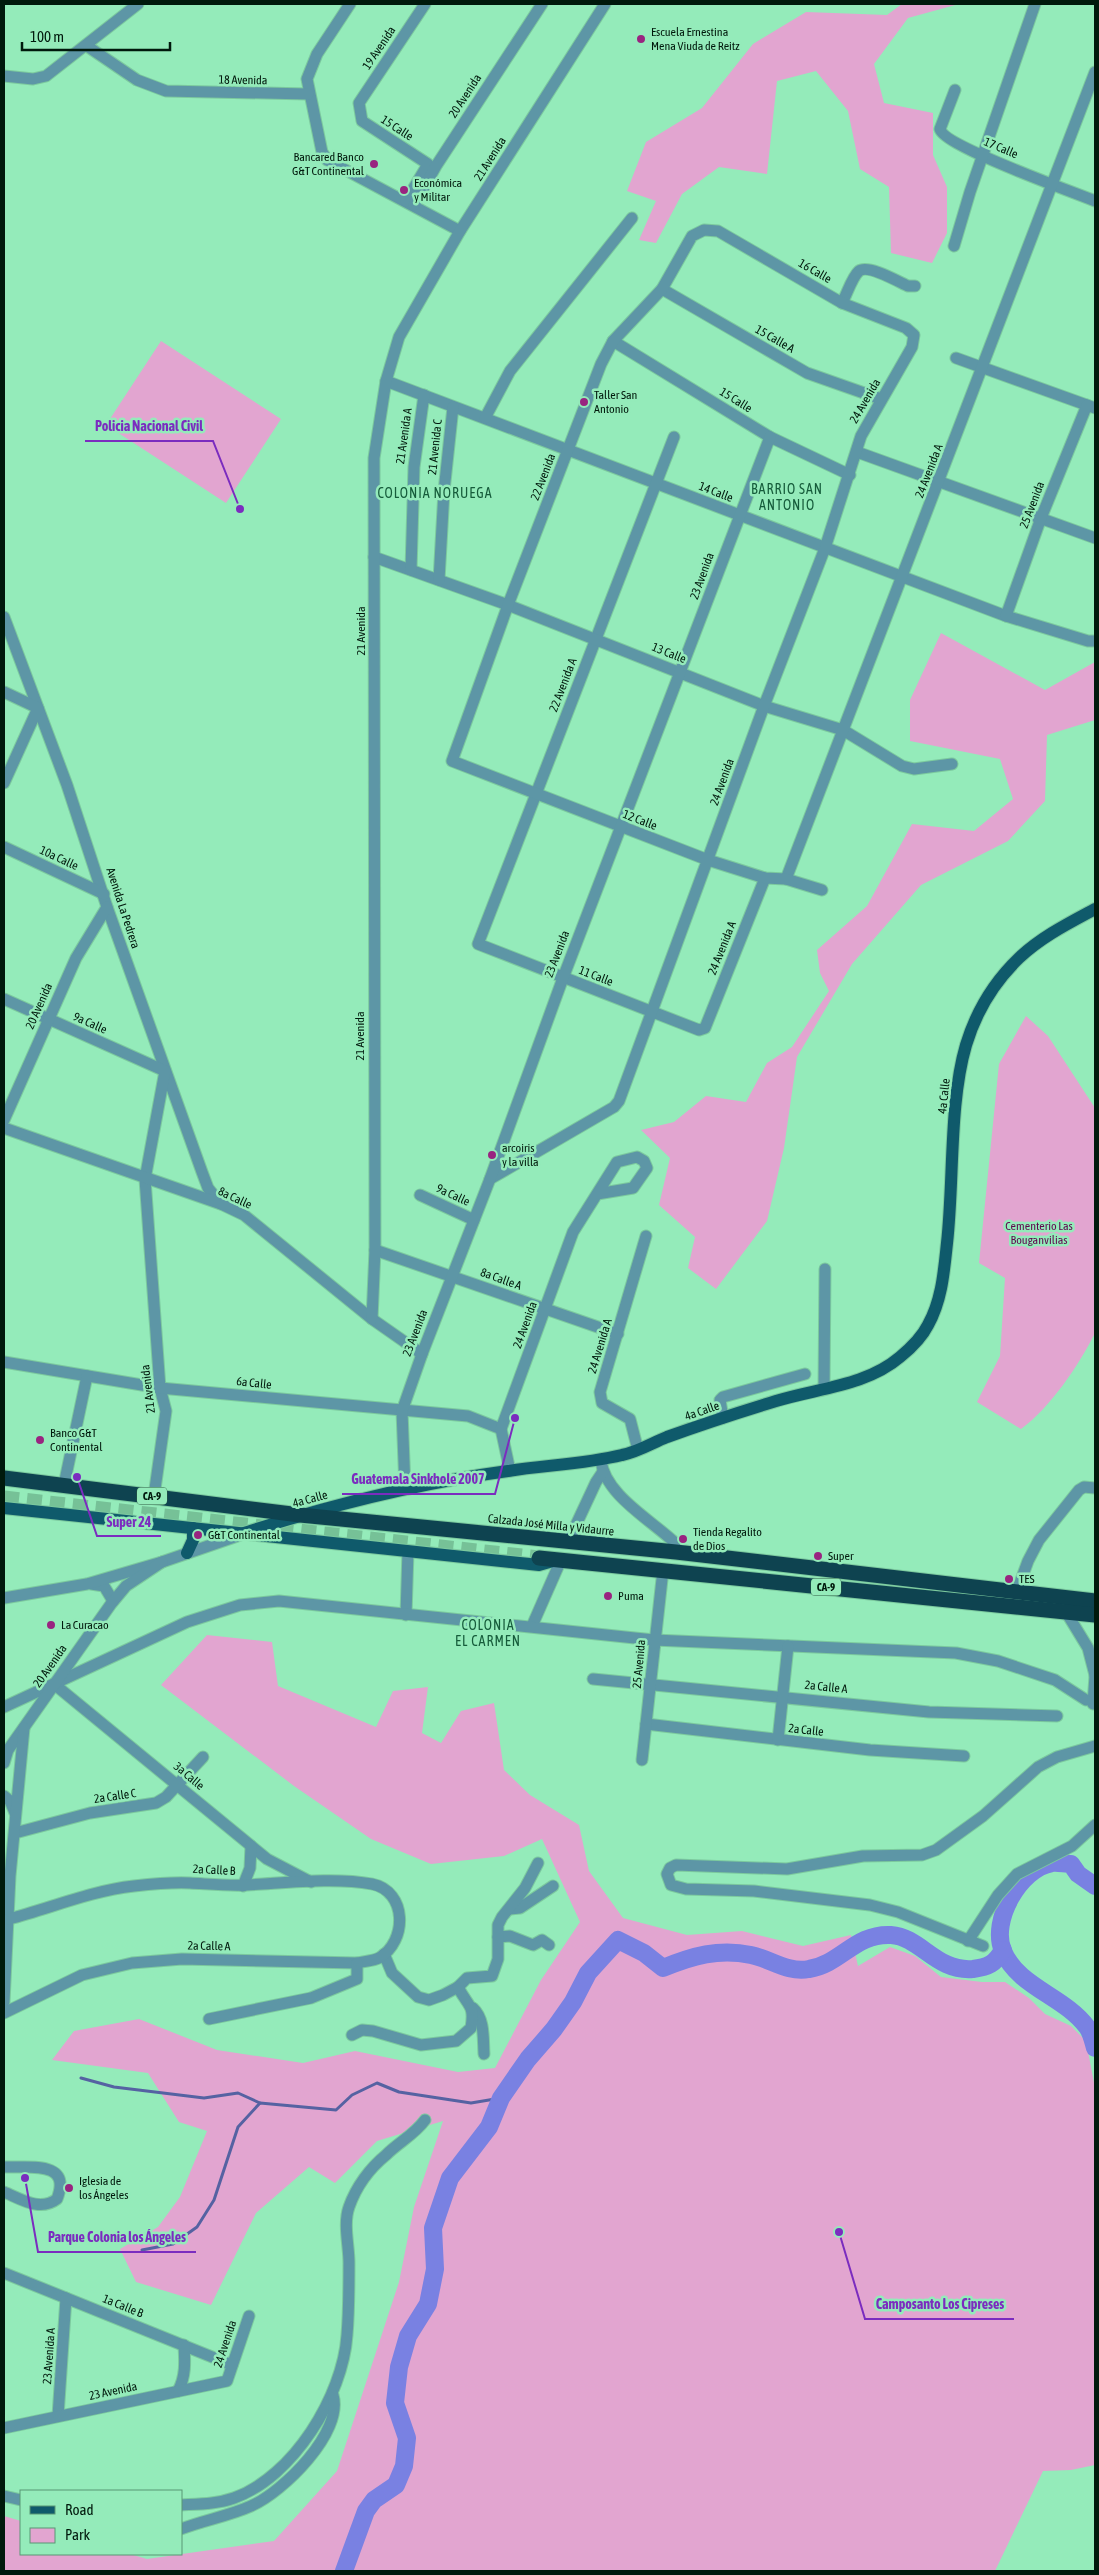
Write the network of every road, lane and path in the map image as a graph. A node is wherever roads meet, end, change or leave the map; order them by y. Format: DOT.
graph roads {
  1 [pos="138,4"];
  2 [pos="425,4"];
  3 [pos="542,4"];
  4 [pos="605,4"];
  5 [pos="1035,4"];
  6 [pos="346,5"];
  7 [pos="87,46"];
  8 [pos="1095,72"];
  9 [pos="4,76"];
  10 [pos="955,90"];
  11 [pos="308,94"];
  12 [pos="359,109"];
  13 [pos="983,156"];
  14 [pos="1054,185"];
  15 [pos="1095,201"];
  16 [pos="410,203"];
  17 [pos="632,218"];
  18 [pos="704,230"];
  19 [pos="460,232"];
  20 [pos="954,246"];
  21 [pos="915,286"];
  22 [pos="662,289"];
  23 [pos="842,303"];
  24 [pos="914,336"];
  25 [pos="613,341"];
  26 [pos="956,358"];
  27 [pos="983,366"];
  28 [pos="386,380"];
  29 [pos="424,395"];
  30 [pos="881,399"];
  31 [pos="1091,406"];
  32 [pos="453,407"];
  33 [pos="486,418"];
  34 [pos="674,436"];
  35 [pos="770,437"];
  36 [pos="568,450"];
  37 [pos="857,452"];
  38 [pos="850,475"];
  39 [pos="656,483"];
  40 [pos="939,483"];
  41 [pos="739,515"];
  42 [pos="1041,518"];
  43 [pos="1095,538"];
  44 [pos="826,548"];
  45 [pos="374,557"];
  46 [pos="412,570"];
  47 [pos="903,577"];
  48 [pos="440,580"];
  49 [pos="508,605"];
  50 [pos="1006,616"];
  51 [pos="4,617"];
  52 [pos="596,639"];
  53 [pos="1095,641"];
  54 [pos="681,673"];
  55 [pos="4,692"];
  56 [pos="764,706"];
  57 [pos="38,708"];
  58 [pos="843,730"];
  59 [pos="452,761"];
  60 [pos="952,764"];
  61 [pos="4,783"];
  62 [pos="536,794"];
  63 [pos="621,827"];
  64 [pos="4,847"];
  65 [pos="708,860"];
  66 [pos="765,878"];
  67 [pos="786,879"];
  68 [pos="822,890"];
  69 [pos="104,894"];
  70 [pos="107,907"];
  71 [pos="1095,909"];
  72 [pos="478,944"];
  73 [pos="563,978"];
  74 [pos="4,999"];
  75 [pos="651,1012"];
  76 [pos="47,1020"];
  77 [pos="705,1028"];
  78 [pos="165,1071"];
  79 [pos="4,1120"];
  80 [pos="4,1128"];
  81 [pos="145,1179"];
  82 [pos="490,1179"];
  83 [pos="596,1194"];
  84 [pos="420,1195"];
  85 [pos="222,1204"];
  86 [pos="474,1220"];
  87 [pos="646,1236"];
  88 [pos="375,1250"];
  89 [pos="824,1269"];
  90 [pos="453,1276"];
  91 [pos="545,1310"];
  92 [pos="372,1319"];
  93 [pos="618,1334"];
  94 [pos="422,1354"];
  95 [pos="4,1362"];
  96 [pos="806,1374"];
  97 [pos="87,1376"];
  98 [pos="160,1388"];
  99 [pos="824,1389"];
  100 [pos="402,1411"];
  101 [pos="723,1418"];
  102 [pos="502,1429"];
  103 [pos="638,1450"];
  104 [pos="601,1460"];
  105 [pos="510,1470"];
  106 [pos="602,1474"];
  107 [pos="4,1478"];
  108 [pos="64,1484"];
  109 [pos="405,1488"];
  110 [pos="1095,1488"];
  111 [pos="154,1496"];
  112 [pos="4,1508"];
  113 [pos="300,1515"];
  114 [pos="193,1528"];
  115 [pos="244,1533"];
  116 [pos="568,1542"];
  117 [pos="408,1551"];
  118 [pos="676,1552"];
  119 [pos="187,1553"];
  120 [pos="539,1558"];
  121 [pos="559,1560"];
  122 [pos="162,1562"];
  123 [pos="663,1570"];
  124 [pos="87,1584"];
  125 [pos="1017,1591"];
  126 [pos="4,1598"];
  127 [pos="113,1601"];
  128 [pos="1095,1601"];
  129 [pos="1066,1612"];
  130 [pos="406,1615"];
  131 [pos="1095,1615"];
  132 [pos="532,1626"];
  133 [pos="654,1640"];
  134 [pos="788,1646"];
  135 [pos="1095,1676"];
  136 [pos="593,1678"];
  137 [pos="54,1684"];
  138 [pos="652,1684"];
  139 [pos="783,1696"];
  140 [pos="4,1707"];
  141 [pos="1057,1716"];
  142 [pos="646,1724"];
  143 [pos="24,1728"];
  144 [pos="778,1740"];
  145 [pos="1095,1746"];
  146 [pos="6,1751"];
  147 [pos="964,1756"];
  148 [pos="203,1757"];
  149 [pos="642,1760"];
  150 [pos="4,1763"];
  151 [pos="177,1784"];
  152 [pos="4,1796"];
  153 [pos="16,1814"];
  154 [pos="1095,1825"];
  155 [pos="15,1833"];
  156 [pos="251,1846"];
  157 [pos="538,1863"];
  158 [pos="311,1882"];
  159 [pos="243,1886"];
  160 [pos="553,1886"];
  161 [pos="7,1896"];
  162 [pos="510,1909"];
  163 [pos="9,1919"];
  164 [pos="498,1937"];
  165 [pos="968,1940"];
  166 [pos="550,1945"];
  167 [pos="983,1946"];
  168 [pos="384,1954"];
  169 [pos="5,1959"];
  170 [pos="357,1962"];
  171 [pos="458,1987"];
  172 [pos="4,2002"];
  173 [pos="472,2007"];
  174 [pos="4,2013"];
  175 [pos="209,2019"];
  176 [pos="352,2035"];
  177 [pos="484,2054"];
  178 [pos="425,2120"];
  179 [pos="4,2167"];
  180 [pos="4,2192"];
  181 [pos="4,2273"];
  182 [pos="66,2298"];
  183 [pos="249,2316"];
  184 [pos="184,2345"];
  185 [pos="232,2365"];
  186 [pos="227,2381"];
  187 [pos="178,2391"];
  188 [pos="333,2395"];
  189 [pos="58,2416"];
  190 [pos="4,2428"];
  191 [pos="4,2496"];
  192 [pos="20,2500"];
  193 [pos="182,2505"];
  194 [pos="182,2529"];
  1 -- 7 [label="street"];
  2 -- 12 [label="street, 19 Avenida"];
  3 -- 16 [label="street, 20 Avenida"];
  4 -- 19 [label="street, 21 Avenida"];
  5 -- 13 [label="street"];
  6 -- 11 [label="street"];
  7 -- 9 [label="street"];
  7 -- 11 [label="street, 18 Avenida"];
  8 -- 14 [label="street, 24 Avenida A"];
  10 -- 13 [label="street, 17 Calle"];
  11 -- 16 [label="street"];
  12 -- 16 [label="street, 15 Calle"];
  13 -- 14 [label="street, 17 Calle"];
  13 -- 20 [label="street"];
  14 -- 15 [label="street, 17 Calle"];
  14 -- 27 [label="street, 24 Avenida A"];
  16 -- 19 [label="street"];
  17 -- 33 [label="street"];
  18 -- 22 [label="street, 22 Avenida"];
  18 -- 23 [label="street, 16 Calle"];
  19 -- 28 [label="street, 21 Avenida"];
  21 -- 23 [label="street"];
  22 -- 25 [label="street, 22 Avenida"];
  22 -- 30 [label="street, 15 Calle A"];
  23 -- 24 [label="street, 16 Calle"];
  24 -- 30 [label="street, 24 Avenida"];
  25 -- 35 [label="street, 15 Calle"];
  25 -- 36 [label="street, 22 Avenida"];
  26 -- 27 [label="street"];
  27 -- 31 [label="street"];
  27 -- 40 [label="street, 24 Avenida A"];
  28 -- 29 [label="street, 14 Calle"];
  28 -- 45 [label="street, 21 Avenida"];
  29 -- 32 [label="street, 14 Calle"];
  29 -- 46 [label="street, 21 Avenida A"];
  30 -- 37 [label="street, 24 Avenida"];
  31 -- 42 [label="street, 25 Avenida"];
  32 -- 33 [label="street, 14 Calle"];
  32 -- 48 [label="street, 21 Avenida C"];
  33 -- 36 [label="street, 14 Calle"];
  34 -- 39 [label="street, 22 Avenida A"];
  35 -- 38 [label="street, 15 Calle"];
  35 -- 41 [label="street, 23 Avenida"];
  36 -- 39 [label="street, 14 Calle"];
  36 -- 49 [label="street, 22 Avenida"];
  37 -- 38 [label="street, 24 Avenida"];
  37 -- 40 [label="street"];
  38 -- 44 [label="street, 24 Avenida"];
  39 -- 41 [label="street, 14 Calle"];
  39 -- 52 [label="street, 22 Avenida A"];
  40 -- 42 [label="street"];
  40 -- 47 [label="street, 24 Avenida A"];
  41 -- 44 [label="street, 14 Calle"];
  41 -- 54 [label="street, 23 Avenida"];
  42 -- 43 [label="street"];
  42 -- 50 [label="street, 25 Avenida"];
  44 -- 47 [label="street, 14 Calle"];
  44 -- 56 [label="street, 24 Avenida"];
  45 -- 46 [label="street, 13 Calle"];
  45 -- 88 [label="street, 21 Avenida"];
  46 -- 48 [label="street, 13 Calle"];
  47 -- 50 [label="street, 14 Calle"];
  47 -- 58 [label="street, 24 Avenida A"];
  48 -- 49 [label="street, 13 Calle"];
  49 -- 52 [label="street, 13 Calle"];
  49 -- 59 [label="street, 22 Avenida"];
  50 -- 53 [label="street, 14 Calle"];
  51 -- 57 [label="street, Avenida La Pedrera"];
  52 -- 54 [label="street, 13 Calle"];
  52 -- 62 [label="street, 22 Avenida A"];
  54 -- 56 [label="street, 13 Calle"];
  54 -- 63 [label="street, 23 Avenida"];
  55 -- 57 [label="street"];
  56 -- 58 [label="street, 13 Calle"];
  56 -- 65 [label="street, 24 Avenida"];
  57 -- 61 [label="street"];
  57 -- 69 [label="street, Avenida La Pedrera"];
  58 -- 60 [label="street, 13 Calle"];
  58 -- 67 [label="street, 24 Avenida A"];
  59 -- 62 [label="street, 12 Calle"];
  62 -- 63 [label="street, 12 Calle"];
  62 -- 72 [label="street, 22 Avenida A"];
  63 -- 65 [label="street, 12 Calle"];
  63 -- 73 [label="street, 23 Avenida"];
  64 -- 69 [label="street, 10a Calle"];
  65 -- 66 [label="street, 12 Calle"];
  65 -- 75 [label="street, 24 Avenida"];
  66 -- 67 [label="street, 12 Calle"];
  66 -- 77 [label="street, 24 Avenida A"];
  67 -- 68 [label="street, 12 Calle"];
  69 -- 70 [label="street, Avenida La Pedrera"];
  70 -- 76 [label="street, 20 Avenida"];
  70 -- 78 [label="street, Avenida La Pedrera"];
  71 -- 99 [label="main road, 4a Calle"];
  72 -- 73 [label="street, 11 Calle"];
  73 -- 75 [label="street, 11 Calle"];
  73 -- 82 [label="street, 23 Avenida"];
  74 -- 76 [label="street, 9a Calle"];
  75 -- 77 [label="street, 11 Calle"];
  75 -- 82 [label="street, 24 Avenida"];
  76 -- 78 [label="street, 9a Calle"];
  76 -- 79 [label="street, 20 Avenida"];
  78 -- 81 [label="street, 21 Avenida"];
  78 -- 85 [label="street, Avenida La Pedrera"];
  80 -- 81 [label="street, 8a Calle"];
  81 -- 85 [label="street, 8a Calle"];
  81 -- 98 [label="street, 21 Avenida"];
  82 -- 86 [label="street, 23 Avenida"];
  83 -- 91 [label="street, 24 Avenida"];
  84 -- 86 [label="street, 9a Calle"];
  85 -- 92 [label="street, 8a Calle"];
  86 -- 90 [label="street, 23 Avenida"];
  87 -- 93 [label="street, 24 Avenida A"];
  88 -- 90 [label="street, 8a Calle A"];
  88 -- 92 [label="street, 21 Avenida"];
  89 -- 99 [label="street"];
  90 -- 91 [label="street, 8a Calle A"];
  90 -- 94 [label="street, 23 Avenida"];
  91 -- 93 [label="street, 8a Calle A"];
  91 -- 102 [label="street, 24 Avenida"];
  92 -- 94 [label="street, 8a Calle"];
  93 -- 103 [label="street, 24 Avenida A"];
  94 -- 100 [label="street, 23 Avenida"];
  95 -- 97 [label="street, 6a Calle"];
  96 -- 101 [label="street"];
  97 -- 98 [label="street, 6a Calle"];
  97 -- 108 [label="street"];
  98 -- 100 [label="street, 6a Calle"];
  98 -- 111 [label="street, 21 Avenida"];
  99 -- 101 [label="main road, 4a Calle"];
  100 -- 102 [label="street, 6a Calle"];
  100 -- 109 [label="street, 23 Avenida"];
  101 -- 103 [label="main road, 4a Calle"];
  102 -- 105 [label="street"];
  103 -- 104 [label="main road, 4a Calle"];
  104 -- 105 [label="main road, 4a Calle"];
  104 -- 106 [label="street"];
  105 -- 109 [label="main road, 4a Calle"];
  106 -- 116 [label="street"];
  106 -- 118 [label="street"];
  107 -- 108 [label="highway, Calzada José Milla y Vidaurre / CA-9"];
  108 -- 111 [label="highway, Calzada José Milla y Vidaurre / CA-9"];
  109 -- 113 [label="main road, 4a Calle"];
  110 -- 125 [label="street"];
  111 -- 113 [label="highway, Calzada José Milla y Vidaurre / CA-9"];
  112 -- 114 [label="main road, CA-9"];
  113 -- 115 [label="main road, 4a Calle"];
  113 -- 116 [label="highway, Calzada José Milla y Vidaurre / CA-9"];
  114 -- 115 [label="main road, CA-9"];
  114 -- 119 [label="main road"];
  115 -- 117 [label="main road, CA-9"];
  115 -- 119 [label="street, 4a Calle"];
  116 -- 118 [label="highway, Calzada José Milla y Vidaurre / CA-9"];
  117 -- 121 [label="main road, CA-9"];
  117 -- 130 [label="street"];
  118 -- 125 [label="highway, Calzada José Milla y Vidaurre / CA-9"];
  119 -- 122 [label="street, 4a Calle"];
  120 -- 121 [label="highway, CA-9"];
  121 -- 123 [label="highway, CA-9"];
  121 -- 132 [label="street"];
  122 -- 124 [label="street, 4a Calle"];
  122 -- 127 [label="street, 20 Avenida"];
  123 -- 129 [label="highway, CA-9"];
  123 -- 133 [label="street, 25 Avenida"];
  124 -- 126 [label="street, 4a Calle"];
  124 -- 127 [label="street"];
  125 -- 128 [label="highway, Calzada José Milla y Vidaurre / CA-9"];
  127 -- 137 [label="street, 20 Avenida"];
  129 -- 131 [label="highway, CA-9"];
  129 -- 135 [label="street"];
  130 -- 132 [label="street"];
  130 -- 137 [label="street"];
  132 -- 133 [label="street"];
  133 -- 134 [label="street"];
  133 -- 138 [label="street, 25 Avenida"];
  134 -- 135 [label="street"];
  134 -- 139 [label="street"];
  136 -- 138 [label="street, 2a Calle A"];
  137 -- 140 [label="street"];
  137 -- 143 [label="street, 20 Avenida"];
  137 -- 151 [label="street, 3a Calle"];
  138 -- 139 [label="street, 2a Calle A"];
  138 -- 142 [label="street, 25 Avenida"];
  139 -- 141 [label="street, 2a Calle A"];
  139 -- 144 [label="street"];
  142 -- 144 [label="street, 2a Calle"];
  142 -- 149 [label="street, 25 Avenida"];
  143 -- 146 [label="street, 20 Avenida"];
  143 -- 153 [label="street"];
  144 -- 147 [label="street, 2a Calle"];
  145 -- 165 [label="street"];
  146 -- 150 [label="street, 20 Avenida"];
  148 -- 151 [label="street, 2a Calle C"];
  151 -- 155 [label="street, 2a Calle C"];
  151 -- 156 [label="street, 3a Calle"];
  152 -- 153 [label="street"];
  153 -- 155 [label="street"];
  154 -- 165 [label="street"];
  155 -- 161 [label="street"];
  156 -- 158 [label="street, 3a Calle"];
  156 -- 159 [label="street"];
  157 -- 162 [label="street"];
  158 -- 159 [label="street, 2a Calle B"];
  158 -- 168 [label="street, 2a Calle B"];
  159 -- 163 [label="street, 2a Calle B"];
  160 -- 162 [label="street"];
  161 -- 163 [label="street"];
  162 -- 164 [label="street"];
  163 -- 169 [label="street"];
  164 -- 166 [label="street"];
  164 -- 171 [label="street"];
  165 -- 167 [label="street"];
  168 -- 170 [label="street, 2a Calle A"];
  168 -- 171 [label="street"];
  169 -- 172 [label="street"];
  170 -- 174 [label="street, 2a Calle A"];
  170 -- 175 [label="street"];
  171 -- 173 [label="street"];
  173 -- 176 [label="street"];
  173 -- 177 [label="street"];
  178 -- 188 [label="street"];
  179 -- 180 [label="street"];
  181 -- 182 [label="street, 1a Calle B"];
  182 -- 184 [label="street, 1a Calle B"];
  182 -- 189 [label="street, 23 Avenida A"];
  183 -- 185 [label="street, 24 Avenida"];
  184 -- 185 [label="street, 1a Calle B"];
  184 -- 187 [label="street"];
  185 -- 186 [label="street, 24 Avenida"];
  186 -- 187 [label="street, 23 Avenida"];
  187 -- 189 [label="street, 23 Avenida"];
  188 -- 193 [label="street"];
  188 -- 194 [label="street"];
  189 -- 190 [label="street, 23 Avenida"];
  191 -- 192 [label="street"];
}
